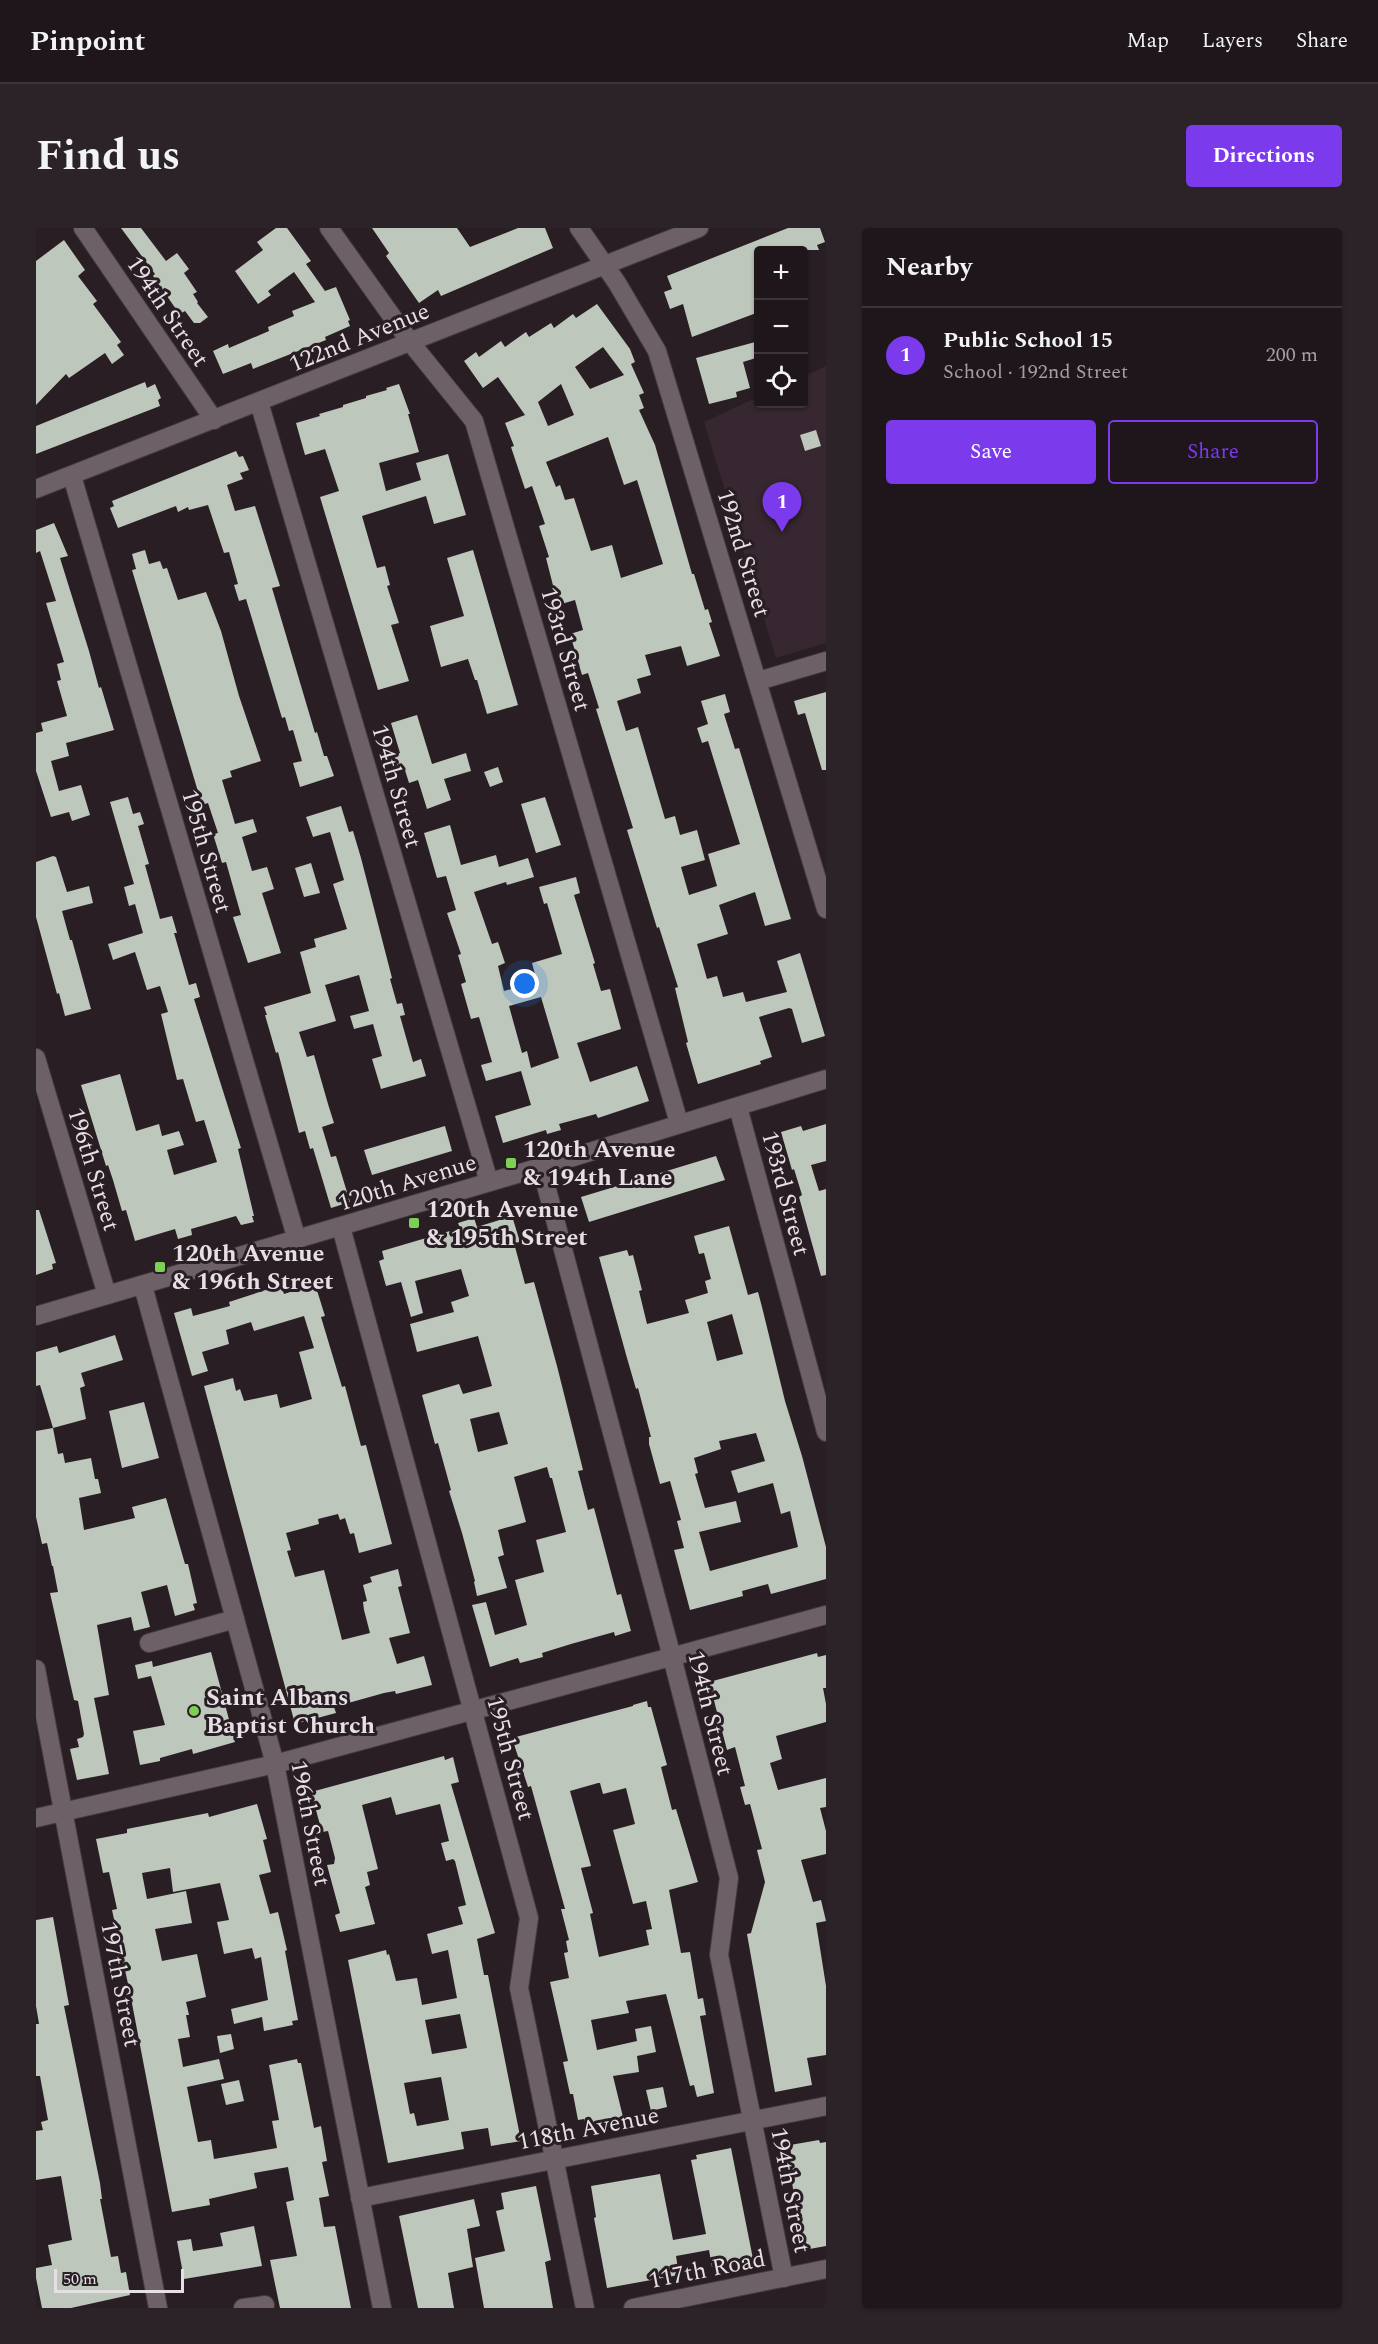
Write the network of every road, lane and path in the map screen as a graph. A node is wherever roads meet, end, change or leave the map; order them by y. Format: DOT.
graph roads {
  1 [pos="83,228"];
  2 [pos="329,228"];
  3 [pos="579,228"];
  4 [pos="699,228"];
  5 [pos="605,265"];
  6 [pos="411,342"];
  7 [pos="259,402"];
  8 [pos="214,420"];
  9 [pos="72,476"];
  10 [pos="36,489"];
  11 [pos="826,661"];
  12 [pos="758,681"];
  13 [pos="826,909"];
  14 [pos="36,1058"];
  15 [pos="826,1079"];
  16 [pos="738,1107"];
  17 [pos="679,1124"];
  18 [pos="541,1167"];
  19 [pos="489,1182"];
  20 [pos="341,1227"];
  21 [pos="297,1240"];
  22 [pos="143,1286"];
  23 [pos="107,1294"];
  24 [pos="36,1316"];
  25 [pos="826,1431"];
  26 [pos="826,1615"];
  27 [pos="235,1618"];
  28 [pos="149,1643"];
  29 [pos="672,1657"];
  30 [pos="36,1669"];
  31 [pos="474,1710"];
  32 [pos="275,1764"];
  33 [pos="64,1812"];
  34 [pos="36,1818"];
  35 [pos="826,2106"];
  36 [pos="752,2120"];
  37 [pos="556,2159"];
  38 [pos="360,2198"];
  39 [pos="826,2269"];
  40 [pos="784,2278"];
  41 [pos="265,2305"];
  42 [pos="158,2308"];
  43 [pos="243,2308"];
  44 [pos="382,2308"];
  45 [pos="585,2308"];
  46 [pos="633,2308"];
  1 -- 8 [label="street, 194th Street"];
  2 -- 6 [label="street, 193rd Street"];
  3 -- 5 [label="street, 192nd Street"];
  4 -- 5 [label="street, 122nd Avenue"];
  5 -- 6 [label="street, 122nd Avenue"];
  5 -- 12 [label="street, 192nd Street"];
  6 -- 7 [label="street, 122nd Avenue"];
  6 -- 17 [label="street, 193rd Street"];
  7 -- 8 [label="street, 122nd Avenue"];
  7 -- 19 [label="street, 194th Street"];
  8 -- 9 [label="street, 122nd Avenue"];
  9 -- 10 [label="street, 122nd Avenue"];
  9 -- 21 [label="street, 195th Street"];
  11 -- 12 [label="street"];
  12 -- 13 [label="street, 192nd Street"];
  14 -- 23 [label="street, 196th Street"];
  15 -- 16 [label="street, 120th Avenue"];
  16 -- 17 [label="street, 120th Avenue"];
  16 -- 25 [label="street, 193rd Street"];
  17 -- 18 [label="street, 120th Avenue"];
  18 -- 19 [label="street, 120th Avenue"];
  18 -- 29 [label="street, 194th Street"];
  19 -- 20 [label="street, 120th Avenue"];
  20 -- 21 [label="street, 120th Avenue"];
  20 -- 31 [label="street, 195th Street"];
  21 -- 22 [label="street, 120th Avenue"];
  22 -- 23 [label="street, 120th Avenue"];
  22 -- 27 [label="street, 196th Street"];
  23 -- 24 [label="street, 120th Avenue"];
  26 -- 29 [label="street"];
  27 -- 28 [label="street"];
  27 -- 32 [label="street, 196th Street"];
  29 -- 31 [label="street"];
  29 -- 36 [label="street, 194th Street"];
  30 -- 33 [label="street, 197th Street"];
  31 -- 32 [label="street"];
  31 -- 37 [label="street, 195th Street"];
  32 -- 33 [label="street"];
  32 -- 38 [label="street, 196th Street"];
  33 -- 34 [label="street"];
  33 -- 42 [label="street, 197th Street"];
  35 -- 36 [label="street, 118th Avenue"];
  36 -- 37 [label="street, 118th Avenue"];
  36 -- 40 [label="street, 194th Street"];
  37 -- 38 [label="street, 118th Avenue"];
  37 -- 45 [label="street, 195th Street"];
  38 -- 44 [label="street, 196th Street"];
  39 -- 40 [label="street, 117th Road"];
  40 -- 46 [label="street, 117th Road"];
  41 -- 43 [label="street"];
}
